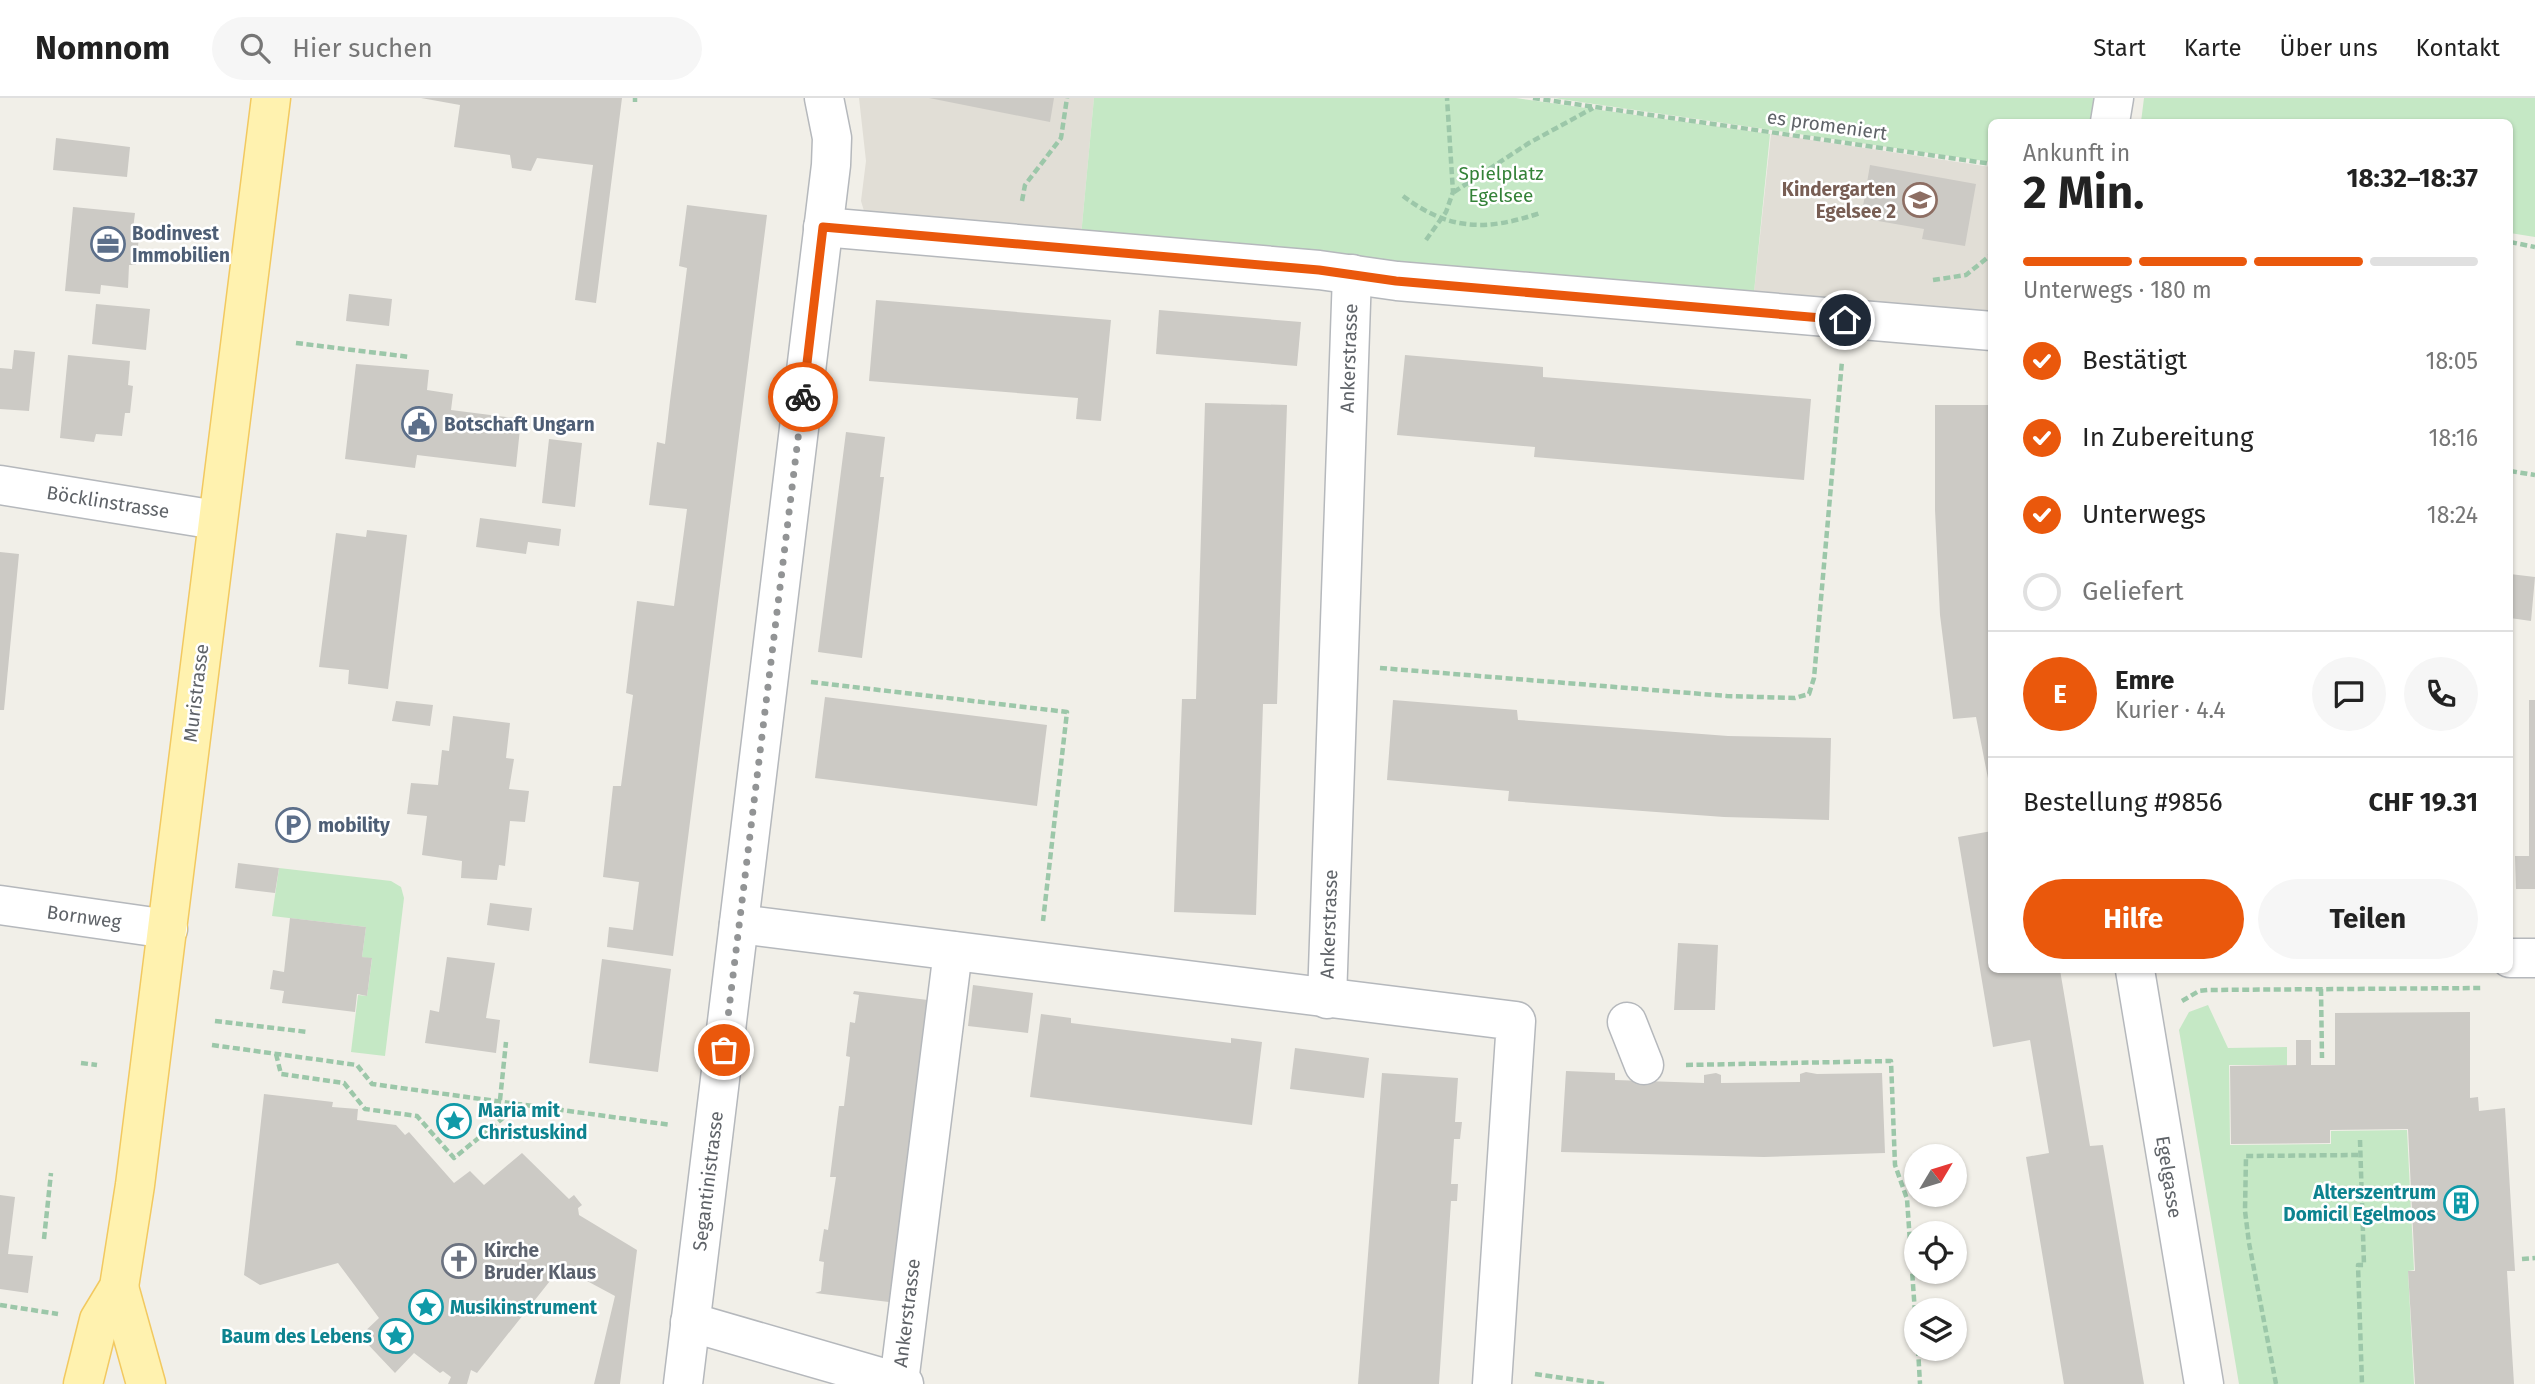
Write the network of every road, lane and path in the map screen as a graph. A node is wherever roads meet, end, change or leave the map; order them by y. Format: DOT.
graph roads {
  1 [pos="271,98"];
  2 [pos="824,98"];
  3 [pos="1067,98"];
  4 [pos="1447,98"];
  5 [pos="1533,98"];
  6 [pos="2114,98"];
  7 [pos="1594,107"];
  8 [pos="2110,119"];
  9 [pos="1988,163"];
  10 [pos="1453,192"];
  11 [pos="1403,196"];
  12 [pos="1540,213"];
  13 [pos="1441,219"];
  14 [pos="823,227"];
  15 [pos="2513,243"];
  16 [pos="1016,244"];
  17 [pos="2535,247"];
  18 [pos="1352,274"];
  19 [pos="1396,281"];
  20 [pos="1845,320"];
  21 [pos="1988,331"];
  22 [pos="296,343"];
  23 [pos="410,357"];
  24 [pos="2513,471"];
  25 [pos="2535,475"];
  26 [pos="0,485"];
  27 [pos="216,520"];
  28 [pos="1337,664"];
  29 [pos="769,676"];
  30 [pos="0,905"];
  31 [pos="739,924"];
  32 [pos="168,929"];
  33 [pos="953,951"];
  34 [pos="2513,958"];
  35 [pos="2535,958"];
  36 [pos="1038,962"];
  37 [pos="2136,973"];
  38 [pos="2487,988"];
  39 [pos="2321,989"];
  40 [pos="1327,999"];
  41 [pos="2176,1009"];
  42 [pos="215,1021"];
  43 [pos="1627,1022"];
  44 [pos="308,1032"];
  45 [pos="506,1042"];
  46 [pos="212,1045"];
  47 [pos="276,1054"];
  48 [pos="2322,1058"];
  49 [pos="80,1063"];
  50 [pos="97,1065"];
  51 [pos="1644,1065"];
  52 [pos="500,1100"];
  53 [pos="520,1105"];
  54 [pos="683,1126"];
  55 [pos="2360,1140"];
  56 [pos="2360,1155"];
  57 [pos="51,1173"];
  58 [pos="44,1239"];
  59 [pos="2535,1258"];
  60 [pos="2522,1259"];
  61 [pos="119,1287"];
  62 [pos="1914,1298"];
  63 [pos="0,1305"];
  64 [pos="67,1315"];
  65 [pos="690,1322"];
  66 [pos="1919,1361"];
  67 [pos="1493,1376"];
  68 [pos="901,1383"];
  69 [pos="83,1384"];
  70 [pos="146,1384"];
  71 [pos="683,1384"];
  72 [pos="1604,1384"];
  73 [pos="1920,1384"];
  74 [pos="2204,1384"];
  75 [pos="2276,1384"];
  76 [pos="2361,1384"];
  1 -- 27 [label="main road, Muristrasse"];
  2 -- 14 [label="street, Segantinistrasse"];
  3 -- 16 [label="path"];
  4 -- 10 [label="path"];
  5 -- 7 [label="path, es promeniert"];
  6 -- 8 [label="street"];
  7 -- 9 [label="path, es promeniert"];
  7 -- 10 [label="path"];
  10 -- 13 [label="path"];
  11 -- 13 [label="path"];
  12 -- 13 [label="path"];
  13 -- 19 [label="path"];
  14 -- 16 [label="street"];
  14 -- 29 [label="street, Segantinistrasse"];
  15 -- 17 [label="path"];
  16 -- 18 [label="street"];
  18 -- 19 [label="street, Ankerstrasse"];
  18 -- 28 [label="street, Ankerstrasse"];
  19 -- 20 [label="street, Ankerstrasse"];
  20 -- 21 [label="street, Ankerstrasse"];
  20 -- 28 [label="path"];
  22 -- 23 [label="path"];
  24 -- 25 [label="path"];
  26 -- 27 [label="street, Böcklinstrasse"];
  27 -- 32 [label="main road, Muristrasse"];
  28 -- 40 [label="street, Ankerstrasse"];
  29 -- 31 [label="street, Segantinistrasse"];
  29 -- 36 [label="path"];
  30 -- 32 [label="street, Bornweg"];
  31 -- 33 [label="street"];
  31 -- 65 [label="street, Segantinistrasse"];
  32 -- 61 [label="main road, Muristrasse"];
  33 -- 36 [label="street, Ankerstrasse"];
  33 -- 68 [label="street, Ankerstrasse"];
  34 -- 35 [label="street"];
  36 -- 40 [label="street, Ankerstrasse"];
  37 -- 74 [label="street, Egelgasse"];
  38 -- 39 [label="path"];
  39 -- 41 [label="path"];
  39 -- 48 [label="path"];
  40 -- 67 [label="street, Ankerstrasse"];
  42 -- 44 [label="path"];
  43 -- 51 [label="street"];
  45 -- 52 [label="path"];
  46 -- 47 [label="path"];
  47 -- 52 [label="path"];
  47 -- 53 [label="path"];
  49 -- 50 [label="path"];
  51 -- 62 [label="path"];
  52 -- 53 [label="path"];
  53 -- 54 [label="path"];
  55 -- 56 [label="path"];
  56 -- 75 [label="path"];
  56 -- 76 [label="path"];
  57 -- 58 [label="path"];
  59 -- 60 [label="path"];
  61 -- 69 [label="main road, Muristrasse"];
  61 -- 70 [label="main road, Muristrasse"];
  63 -- 64 [label="path"];
  65 -- 68 [label="street"];
  65 -- 71 [label="street, Segantinistrasse"];
  66 -- 73 [label="path"];
  67 -- 72 [label="path"];
}
